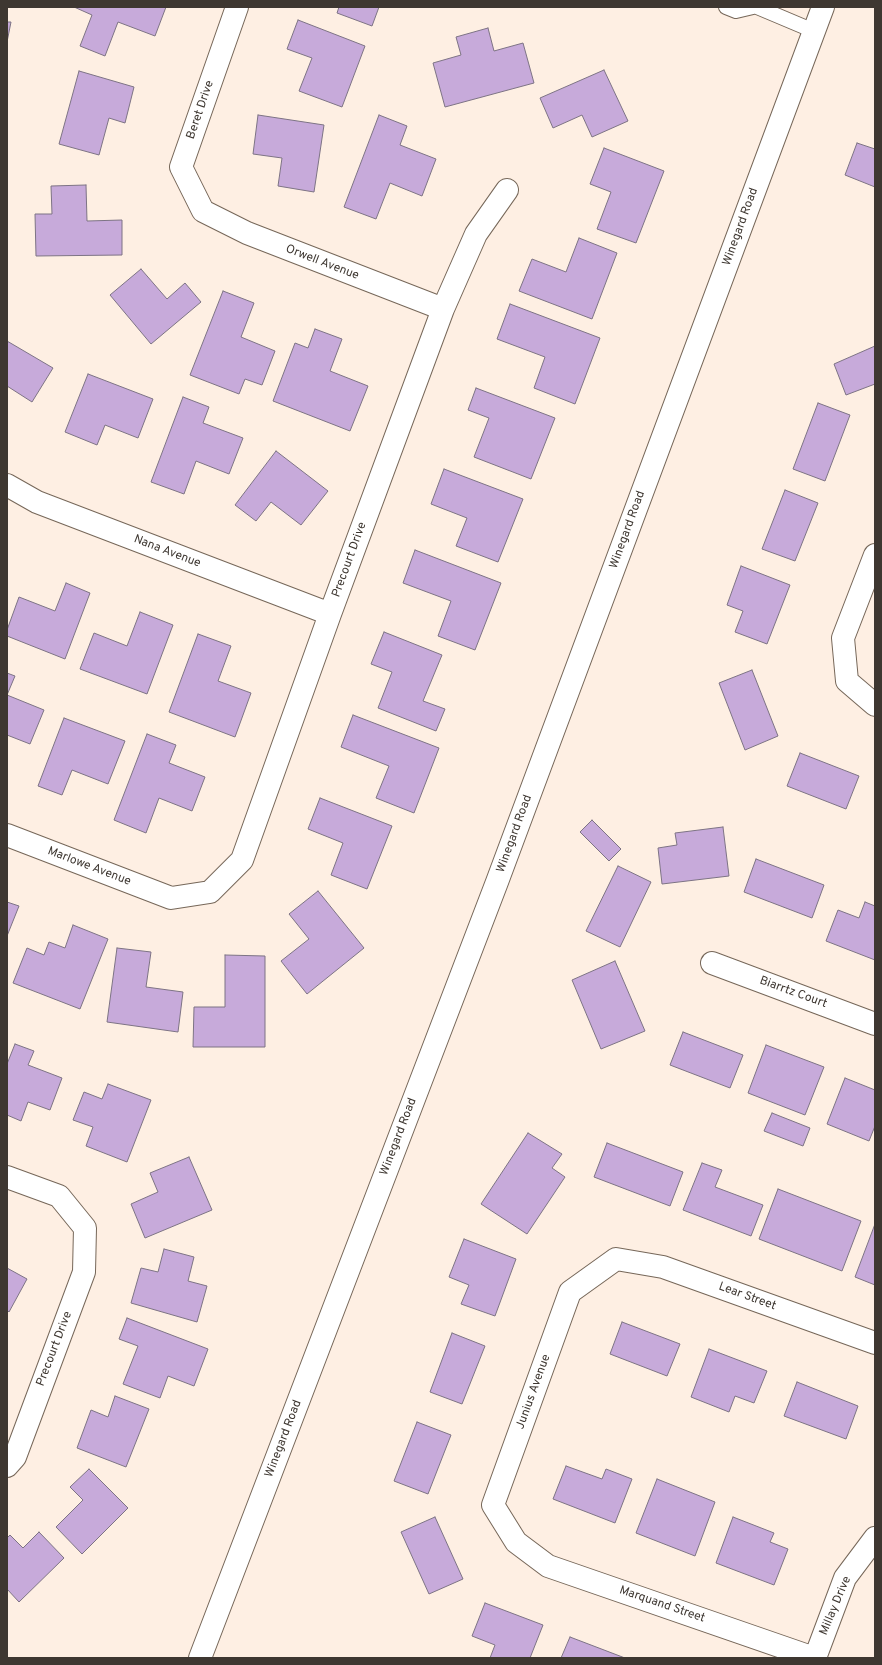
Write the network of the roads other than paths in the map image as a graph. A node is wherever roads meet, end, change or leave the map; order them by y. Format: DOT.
graph roads {
  1 [pos="237,7"];
  2 [pos="726,7"];
  3 [pos="753,7"];
  4 [pos="757,7"];
  5 [pos="823,7"];
  6 [pos="814,31"];
  7 [pos="508,190"];
  8 [pos="204,211"];
  9 [pos="443,309"];
  10 [pos="7,484"];
  11 [pos="875,555"];
  12 [pos="330,614"];
  13 [pos="875,705"];
  14 [pos="7,835"];
  15 [pos="171,898"];
  16 [pos="712,963"];
  17 [pos="875,1024"];
  18 [pos="7,1177"];
  19 [pos="616,1259"];
  20 [pos="875,1343"];
  21 [pos="7,1466"];
  22 [pos="875,1538"];
  23 [pos="516,1542"];
  24 [pos="200,1658"];
  25 [pos="814,1658"];
  1 -- 8 [label="street, Beret Drive"];
  2 -- 3 [label="lane"];
  4 -- 6 [label="lane"];
  5 -- 6 [label="street, Winegard Road"];
  6 -- 24 [label="street, Winegard Road"];
  7 -- 9 [label="street, Precourt Drive"];
  8 -- 9 [label="street, Orwell Avenue"];
  9 -- 12 [label="street, Precourt Drive"];
  10 -- 12 [label="street, Nana Avenue"];
  11 -- 13 [label="street"];
  12 -- 15 [label="street, Precourt Drive"];
  14 -- 15 [label="street, Marlowe Avenue"];
  16 -- 17 [label="street, Biarrtz Court"];
  18 -- 21 [label="street, Precourt Drive"];
  19 -- 20 [label="street, Lear Street"];
  19 -- 23 [label="street, Junius Avenue"];
  22 -- 25 [label="street, Millay Drive"];
  23 -- 25 [label="street, Marquand Street"];
}
